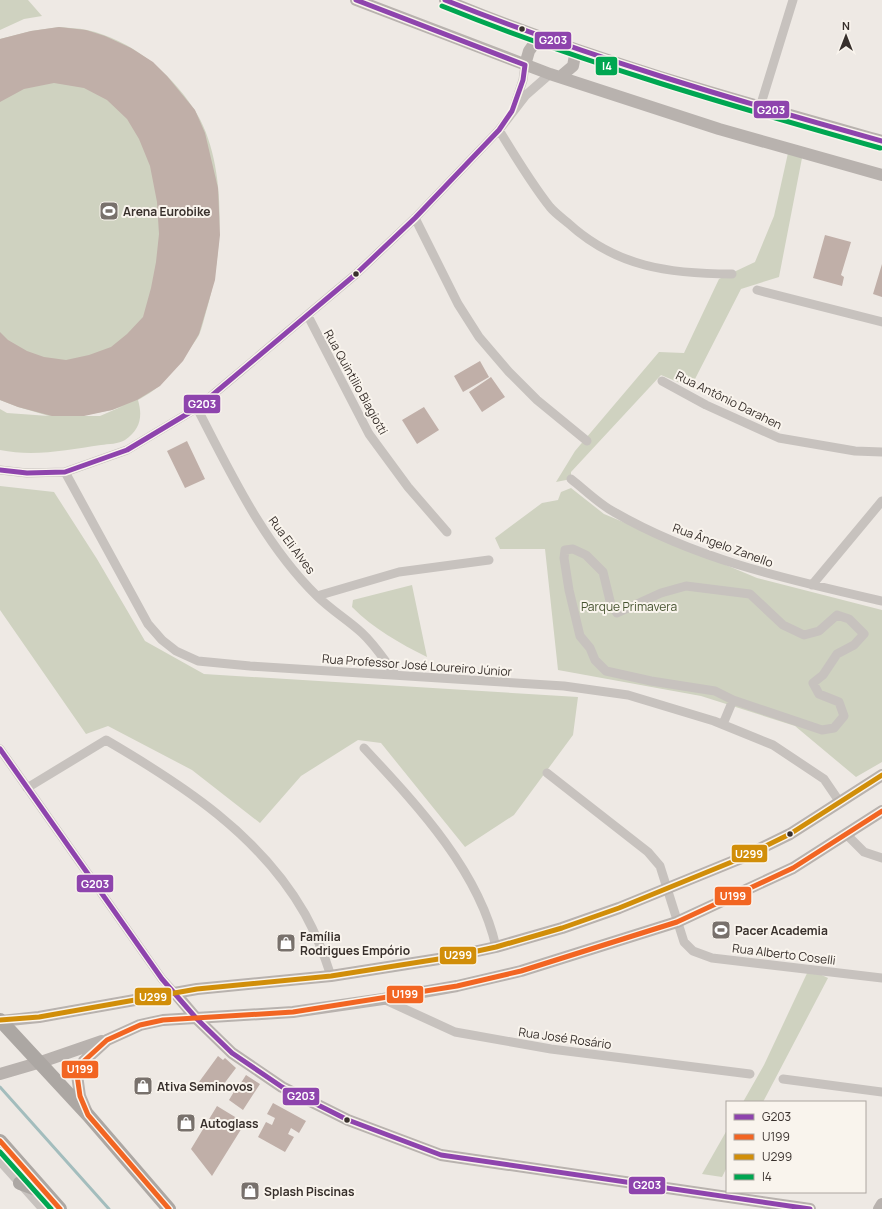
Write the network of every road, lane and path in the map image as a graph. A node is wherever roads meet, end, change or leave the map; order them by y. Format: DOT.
graph roads {
  1 [pos="356,0"];
  2 [pos="445,0"];
  3 [pos="793,0"];
  4 [pos="539,37"];
  5 [pos="576,50"];
  6 [pos="525,65"];
  7 [pos="555,76"];
  8 [pos="760,107"];
  9 [pos="512,111"];
  10 [pos="499,130"];
  11 [pos="882,141"];
  12 [pos="882,175"];
  13 [pos="415,218"];
  14 [pos="732,274"];
  15 [pos="757,290"];
  16 [pos="308,316"];
  17 [pos="882,322"];
  18 [pos="662,381"];
  19 [pos="197,408"];
  20 [pos="587,441"];
  21 [pos="882,452"];
  22 [pos="0,470"];
  23 [pos="65,472"];
  24 [pos="571,479"];
  25 [pos="882,501"];
  26 [pos="447,532"];
  27 [pos="489,560"];
  28 [pos="812,585"];
  29 [pos="317,596"];
  30 [pos="882,601"];
  31 [pos="396,675"];
  32 [pos="733,700"];
  33 [pos="723,724"];
  34 [pos="364,748"];
  35 [pos="0,749"];
  36 [pos="547,774"];
  37 [pos="882,775"];
  38 [pos="27,788"];
  39 [pos="839,801"];
  40 [pos="882,811"];
  41 [pos="846,834"];
  42 [pos="882,858"];
  43 [pos="667,889"];
  44 [pos="677,922"];
  45 [pos="496,947"];
  46 [pos="331,976"];
  47 [pos="882,978"];
  48 [pos="175,993"];
  49 [pos="383,999"];
  50 [pos="196,1018"];
  51 [pos="0,1020"];
  52 [pos="107,1040"];
  53 [pos="41,1062"];
  54 [pos="0,1074"];
  55 [pos="750,1074"];
  56 [pos="783,1079"];
  57 [pos="882,1092"];
  58 [pos="88,1115"];
  59 [pos="0,1140"];
  60 [pos="0,1161"];
  61 [pos="20,1184"];
  62 [pos="45,1193"];
  63 [pos="882,1204"];
  64 [pos="43,1209"];
  65 [pos="60,1209"];
  66 [pos="169,1209"];
  67 [pos="810,1209"];
  68 [pos="879,1209"];
  1 -- 6 [label="main road"];
  2 -- 4 [label="main road"];
  3 -- 8 [label="street"];
  4 -- 5 [label="main road"];
  4 -- 6 [label="main road"];
  5 -- 7 [label="main road"];
  5 -- 8 [label="main road"];
  6 -- 7 [label="main road"];
  6 -- 9 [label="street"];
  7 -- 9 [label="street"];
  7 -- 12 [label="main road"];
  8 -- 11 [label="main road"];
  9 -- 10 [label="street"];
  10 -- 13 [label="street"];
  10 -- 14 [label="street"];
  13 -- 16 [label="street"];
  13 -- 20 [label="street"];
  15 -- 17 [label="street"];
  16 -- 19 [label="street"];
  16 -- 26 [label="street, Rua Quintilio Biagiotti"];
  18 -- 21 [label="street, Rua Antônio Darahen"];
  19 -- 23 [label="street"];
  19 -- 29 [label="street, Rua Eli Alves"];
  22 -- 23 [label="street"];
  23 -- 31 [label="street, Rua Professor José Loureiro Júnior"];
  24 -- 28 [label="street, Rua Ângelo Zanello"];
  25 -- 28 [label="street"];
  27 -- 29 [label="street"];
  28 -- 30 [label="street, Rua Ângelo Zanello"];
  29 -- 31 [label="street, Rua Eli Alves"];
  31 -- 33 [label="street, Rua Professor José Loureiro Júnior"];
  32 -- 32 [label="street"];
  32 -- 33 [label="street"];
  33 -- 39 [label="street, Rua Professor José Loureiro Júnior"];
  34 -- 45 [label="street"];
  35 -- 38 [label="street"];
  36 -- 43 [label="street, Rua Alberto Coselli"];
  37 -- 39 [label="main road"];
  38 -- 46 [label="street"];
  38 -- 48 [label="street"];
  39 -- 43 [label="main road"];
  40 -- 41 [label="main road"];
  41 -- 42 [label="street"];
  41 -- 44 [label="main road"];
  43 -- 44 [label="street, Rua Alberto Coselli"];
  43 -- 45 [label="main road"];
  44 -- 47 [label="street, Rua Alberto Coselli"];
  44 -- 49 [label="main road"];
  45 -- 46 [label="main road"];
  46 -- 48 [label="main road"];
  48 -- 50 [label="main road"];
  48 -- 51 [label="main road"];
  49 -- 50 [label="main road"];
  49 -- 55 [label="street, Rua José Rosário"];
  50 -- 52 [label="main road"];
  50 -- 67 [label="main road"];
  51 -- 53 [label="main road"];
  52 -- 53 [label="main road"];
  52 -- 58 [label="main road"];
  53 -- 54 [label="main road"];
  53 -- 58 [label="main road"];
  56 -- 57 [label="street"];
  58 -- 66 [label="main road"];
  59 -- 62 [label="main road"];
  60 -- 61 [label="street"];
  61 -- 62 [label="main road"];
  61 -- 64 [label="street"];
  62 -- 65 [label="main road"];
  63 -- 68 [label="main road"];
}
